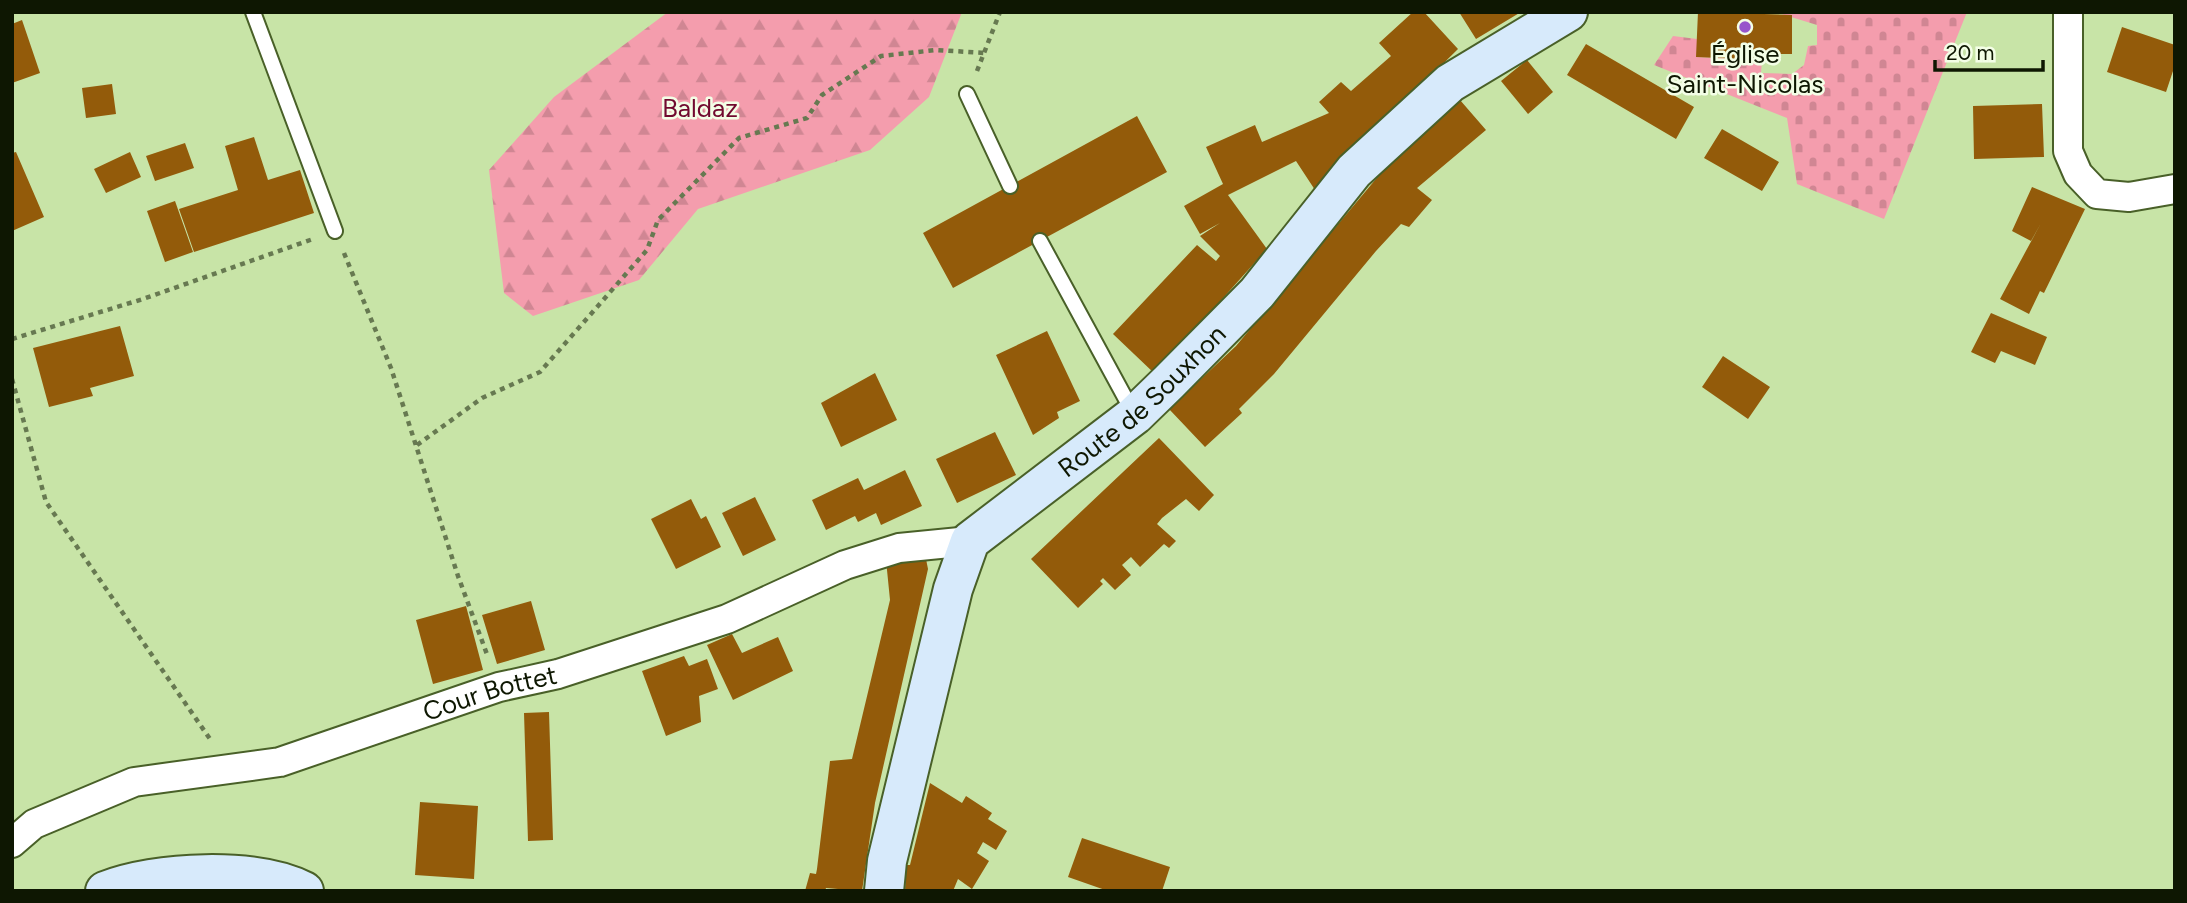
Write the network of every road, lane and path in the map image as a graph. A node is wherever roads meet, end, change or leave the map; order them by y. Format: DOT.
graph roads {
  1 [pos="253,12"];
  2 [pos="1000,12"];
  3 [pos="1568,12"];
  4 [pos="2068,12"];
  5 [pos="967,94"];
  6 [pos="1010,186"];
  7 [pos="2175,189"];
  8 [pos="335,231"];
  9 [pos="1040,241"];
  10 [pos="12,339"];
  11 [pos="12,379"];
  12 [pos="1135,415"];
  13 [pos="417,445"];
  14 [pos="970,541"];
  15 [pos="499,687"];
  16 [pos="230,768"];
  17 [pos="12,843"];
  18 [pos="105,891"];
  19 [pos="304,891"];
  20 [pos="884,891"];
  1 -- 8 [label="lane"];
  2 -- 13 [label="path"];
  3 -- 12 [label="street, Route de Souxhon"];
  4 -- 7 [label="street"];
  5 -- 6 [label="lane"];
  8 -- 10 [label="path"];
  8 -- 13 [label="path"];
  9 -- 12 [label="lane"];
  11 -- 16 [label="path"];
  12 -- 14 [label="street, Route de Souxhon"];
  13 -- 15 [label="path"];
  14 -- 15 [label="street, Cour Bottet"];
  14 -- 20 [label="street"];
  15 -- 16 [label="street, Cour Bottet"];
  16 -- 17 [label="street, Cour Bottet"];
  18 -- 19 [label="street"];
}
